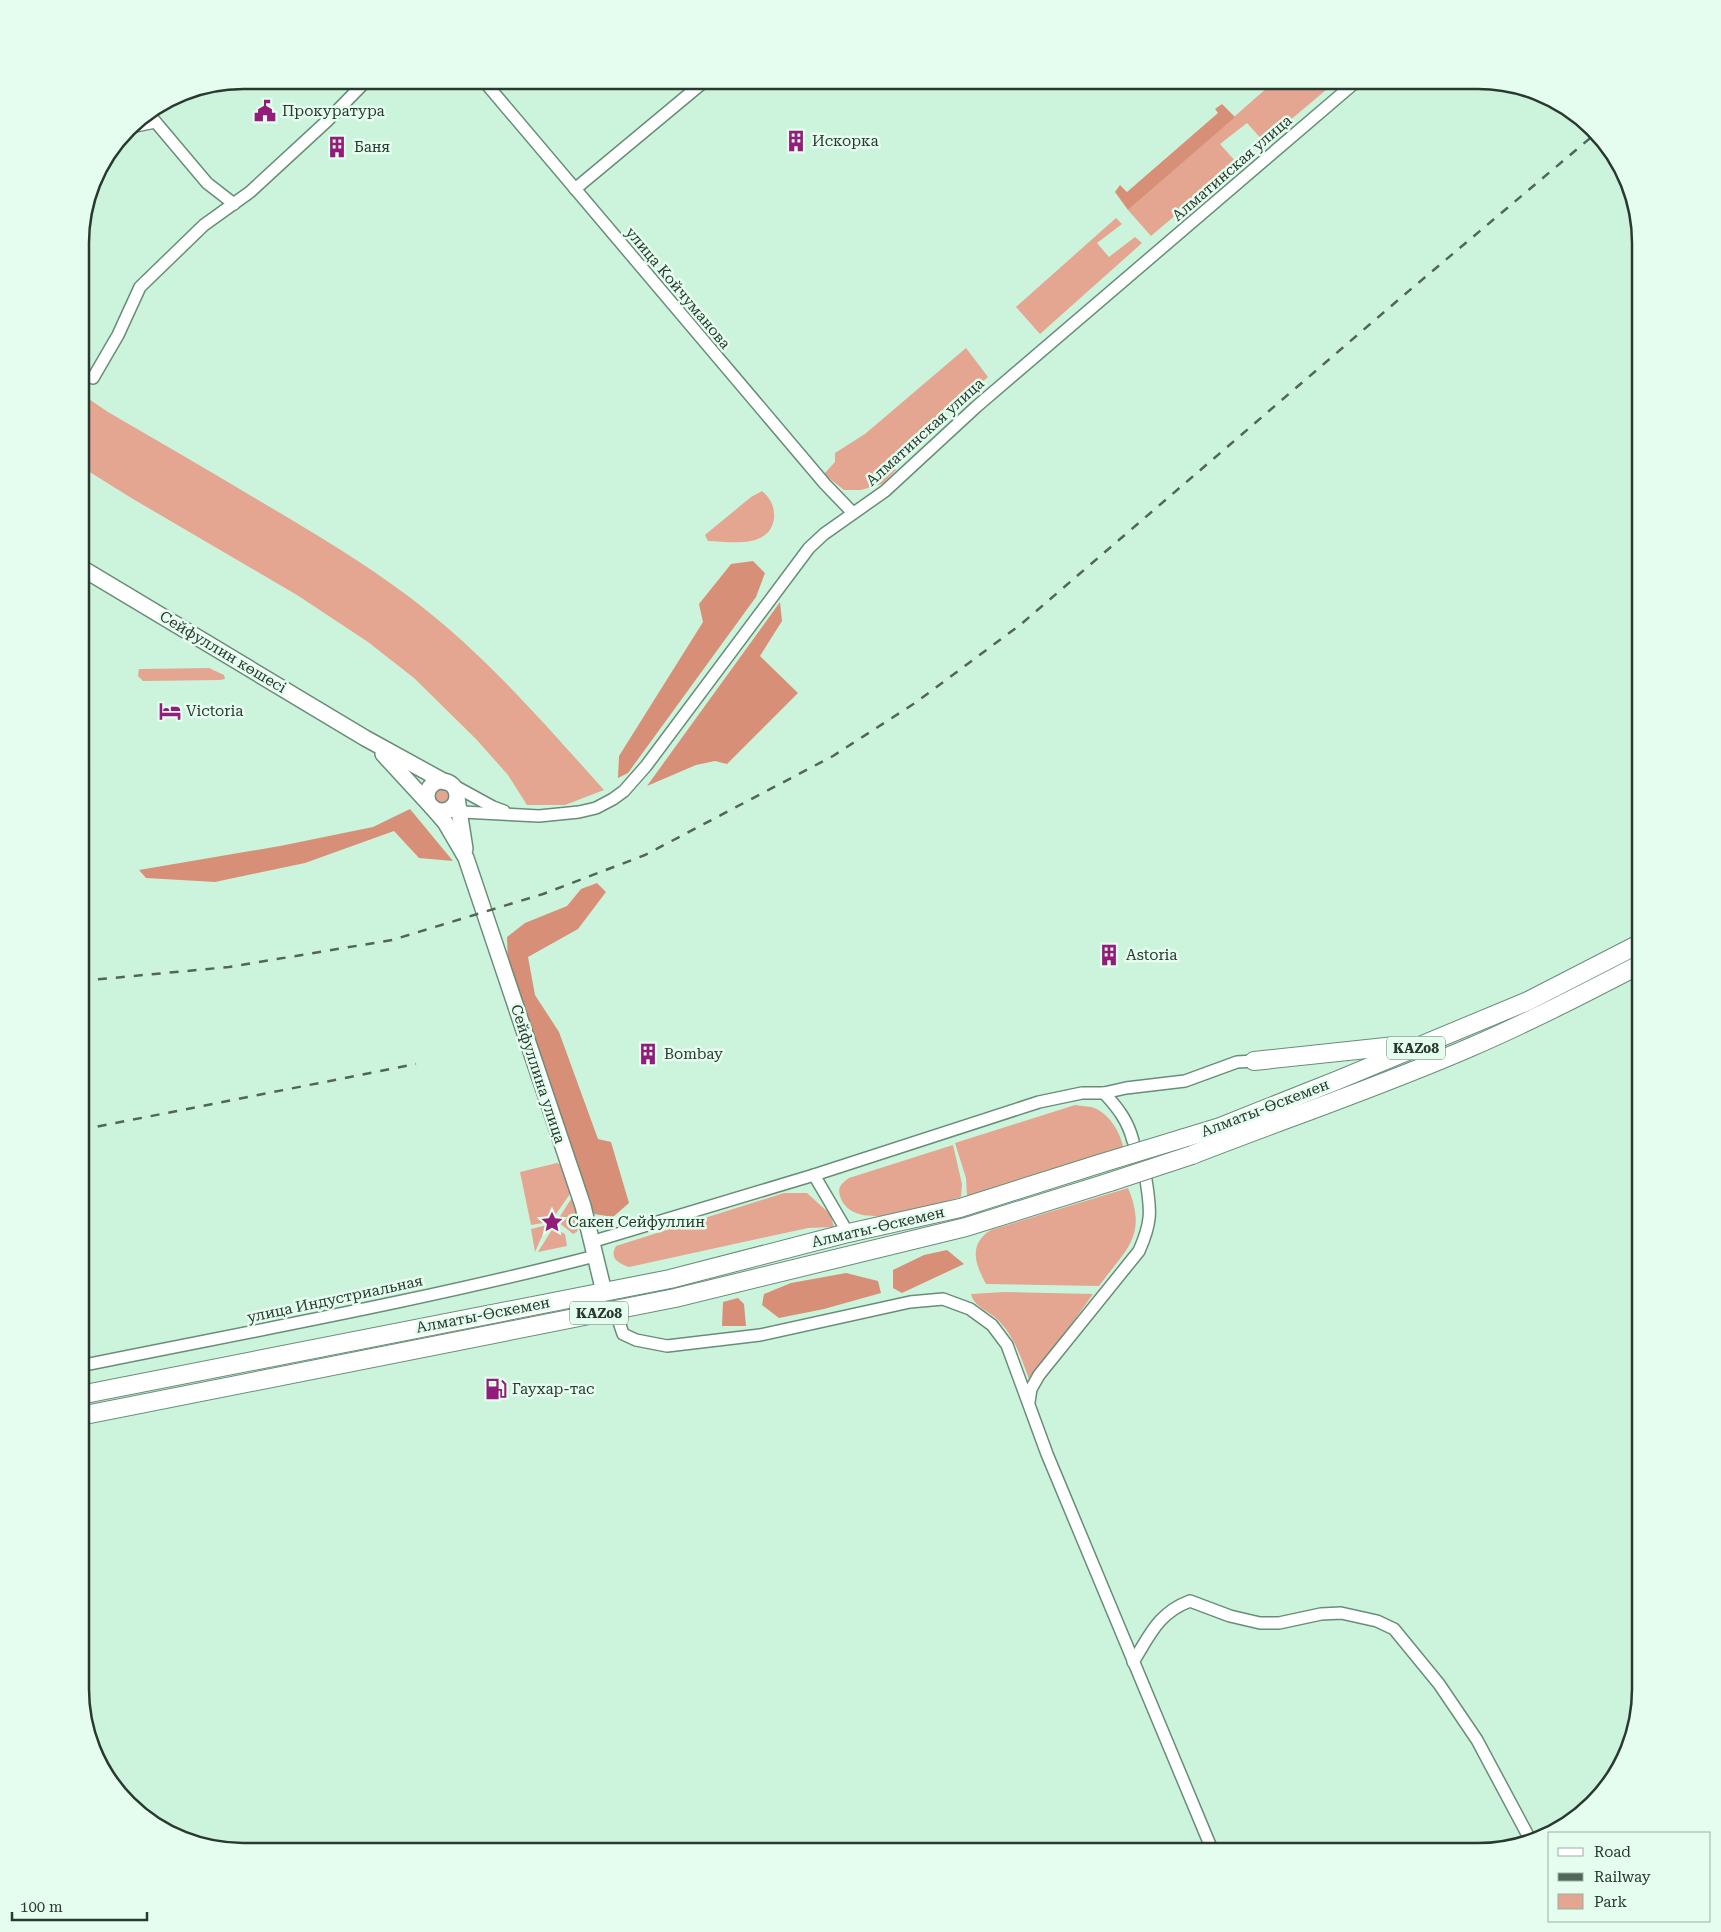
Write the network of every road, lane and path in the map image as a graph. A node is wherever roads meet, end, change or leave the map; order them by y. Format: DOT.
graph roads {
  1 [pos="359,89"];
  2 [pos="491,89"];
  3 [pos="695,89"];
  4 [pos="1347,89"];
  5 [pos="153,118"];
  6 [pos="156,122"];
  7 [pos="146,124"];
  8 [pos="575,189"];
  9 [pos="234,204"];
  10 [pos="93,378"];
  11 [pos="852,513"];
  12 [pos="89,572"];
  13 [pos="365,738"];
  14 [pos="453,794"];
  15 [pos="435,807"];
  16 [pos="512,814"];
  17 [pos="466,858"];
  18 [pos="1632,948"];
  19 [pos="1632,969"];
  20 [pos="1421,1046"];
  21 [pos="1254,1061"];
  22 [pos="1104,1093"];
  23 [pos="1134,1141"];
  24 [pos="814,1175"];
  25 [pos="1146,1180"];
  26 [pos="848,1233"];
  27 [pos="593,1249"];
  28 [pos="604,1292"];
  29 [pos="615,1310"];
  30 [pos="89,1364"];
  31 [pos="89,1393"];
  32 [pos="1029,1402"];
  33 [pos="89,1414"];
  34 [pos="1133,1662"];
  35 [pos="1528,1835"];
  36 [pos="1209,1843"];
  1 -- 9 [label="street"];
  2 -- 8 [label="street, улица Койчуманова"];
  3 -- 8 [label="street"];
  4 -- 11 [label="street, Алматинская улица"];
  5 -- 6 [label="street"];
  6 -- 7 [label="street"];
  6 -- 9 [label="street"];
  8 -- 11 [label="street, улица Койчуманова"];
  9 -- 10 [label="street"];
  11 -- 16 [label="street, Алматинская улица"];
  12 -- 13 [label="main road, Сейфуллин көшесі"];
  13 -- 14 [label="main road"];
  13 -- 15 [label="main road"];
  14 -- 15 [label="main road"];
  14 -- 15 [label="main road"];
  14 -- 16 [label="street"];
  14 -- 16 [label="street"];
  14 -- 17 [label="main road"];
  15 -- 17 [label="main road"];
  17 -- 27 [label="main road, Сейфуллина улица"];
  18 -- 20 [label="highway, Алматы-Өскемен / KAZ08"];
  19 -- 29 [label="highway, Алматы-Өскемен / KAZ08, bridge"];
  20 -- 21 [label="highway"];
  20 -- 26 [label="highway, Алматы-Өскемен / KAZ08, bridge"];
  21 -- 22 [label="street"];
  22 -- 23 [label="street"];
  22 -- 24 [label="street, улица Индустриальная"];
  24 -- 26 [label="street"];
  24 -- 27 [label="street, улица Индустриальная"];
  25 -- 32 [label="street"];
  26 -- 28 [label="highway, Алматы-Өскемен / KAZ08"];
  27 -- 28 [label="main road, Сейфуллина улица"];
  27 -- 30 [label="street, улица Индустриальная"];
  28 -- 31 [label="highway, Алматы-Өскемен / KAZ08"];
  29 -- 32 [label="street"];
  29 -- 33 [label="highway, Алматы-Өскемен / KAZ08"];
  32 -- 34 [label="street"];
  34 -- 35 [label="street"];
  34 -- 36 [label="street"];
}
